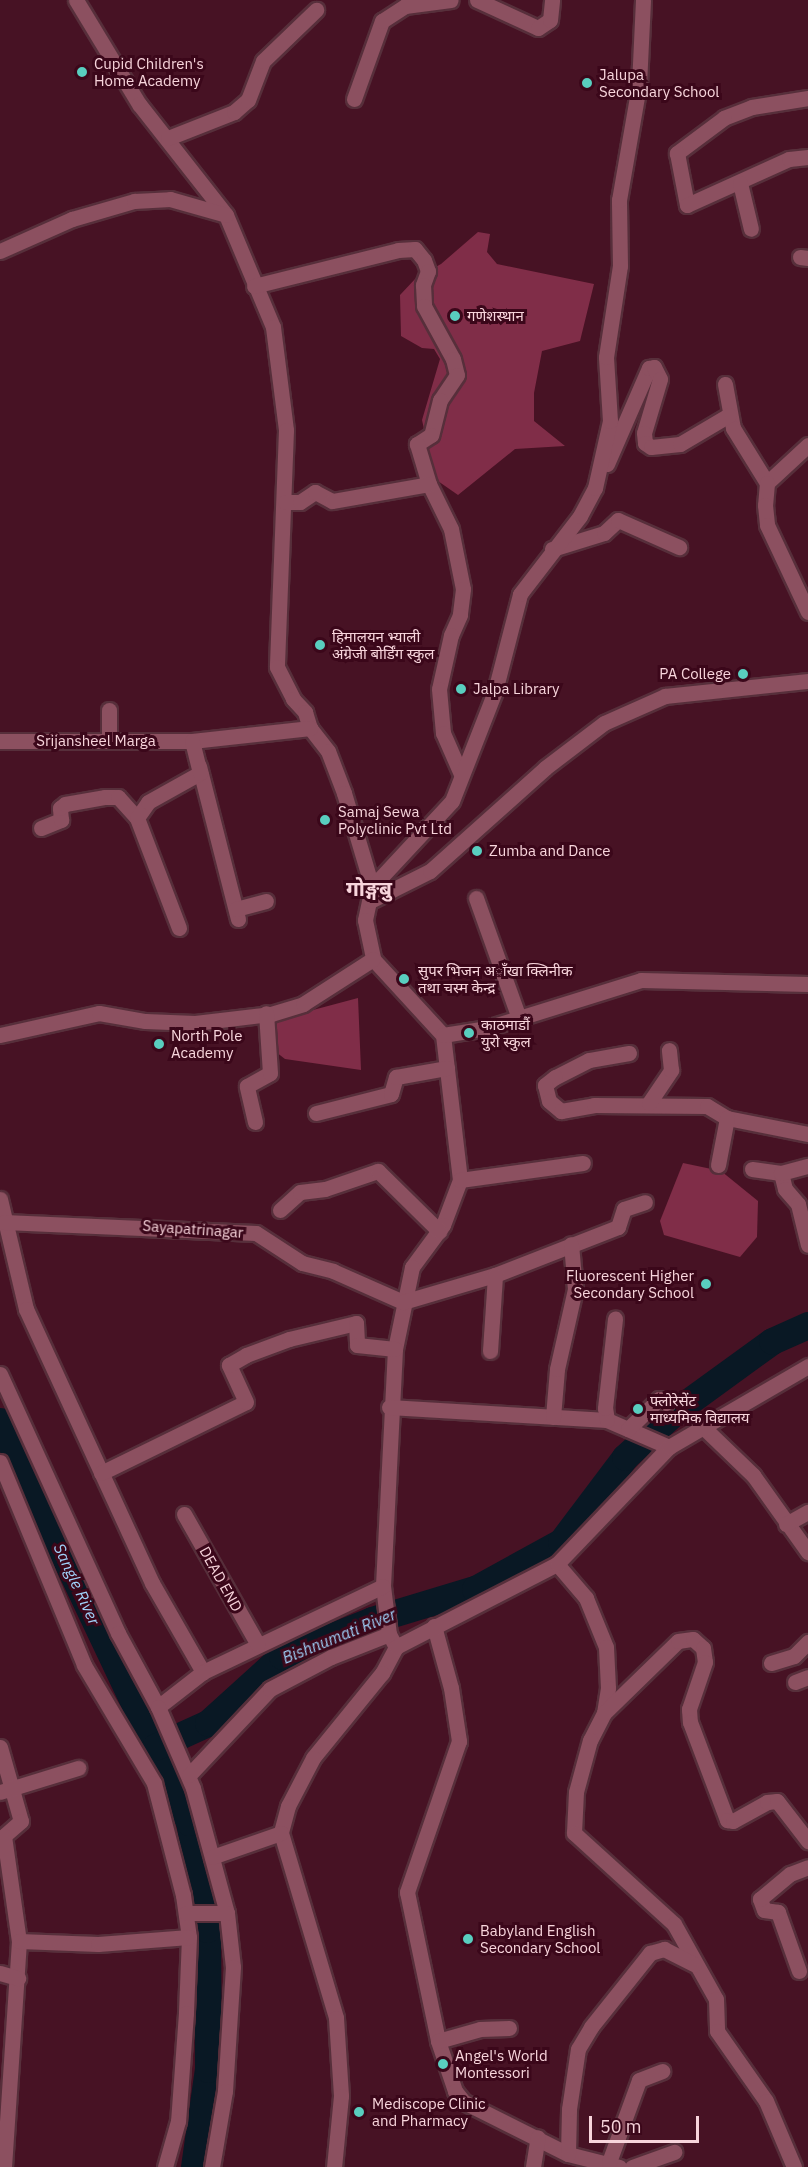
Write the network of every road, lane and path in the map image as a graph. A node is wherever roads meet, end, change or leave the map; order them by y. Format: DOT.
graph roads {
  1 [pos="76,0"];
  2 [pos="451,0"];
  3 [pos="477,0"];
  4 [pos="552,0"];
  5 [pos="644,0"];
  6 [pos="316,10"];
  7 [pos="808,98"];
  8 [pos="354,99"];
  9 [pos="168,138"];
  10 [pos="808,157"];
  11 [pos="740,183"];
  12 [pos="226,215"];
  13 [pos="751,230"];
  14 [pos="0,250"];
  15 [pos="254,286"];
  16 [pos="724,384"];
  17 [pos="729,415"];
  18 [pos="808,445"];
  19 [pos="767,483"];
  20 [pos="429,484"];
  21 [pos="595,488"];
  22 [pos="285,502"];
  23 [pos="680,547"];
  24 [pos="552,549"];
  25 [pos="808,612"];
  26 [pos="808,681"];
  27 [pos="110,710"];
  28 [pos="310,728"];
  29 [pos="0,741"];
  30 [pos="110,741"];
  31 [pos="192,741"];
  32 [pos="199,766"];
  33 [pos="461,774"];
  34 [pos="137,818"];
  35 [pos="41,828"];
  36 [pos="371,894"];
  37 [pos="476,898"];
  38 [pos="266,902"];
  39 [pos="179,928"];
  40 [pos="373,959"];
  41 [pos="808,984"];
  42 [pos="266,1013"];
  43 [pos="519,1018"];
  44 [pos="0,1035"];
  45 [pos="442,1035"];
  46 [pos="669,1050"];
  47 [pos="628,1053"];
  48 [pos="447,1068"];
  49 [pos="649,1103"];
  50 [pos="316,1113"];
  51 [pos="727,1118"];
  52 [pos="255,1122"];
  53 [pos="808,1134"];
  54 [pos="584,1162"];
  55 [pos="718,1165"];
  56 [pos="808,1166"];
  57 [pos="752,1169"];
  58 [pos="781,1173"];
  59 [pos="460,1180"];
  60 [pos="0,1199"];
  61 [pos="645,1202"];
  62 [pos="280,1210"];
  63 [pos="4,1222"];
  64 [pos="439,1231"];
  65 [pos="571,1244"];
  66 [pos="808,1245"];
  67 [pos="495,1275"];
  68 [pos="403,1302"];
  69 [pos="615,1319"];
  70 [pos="395,1349"];
  71 [pos="490,1351"];
  72 [pos="808,1366"];
  73 [pos="0,1374"];
  74 [pos="666,1403"];
  75 [pos="389,1407"];
  76 [pos="553,1418"];
  77 [pos="608,1420"];
  78 [pos="702,1426"];
  79 [pos="630,1429"];
  80 [pos="663,1445"];
  81 [pos="0,1462"];
  82 [pos="101,1473"];
  83 [pos="808,1512"];
  84 [pos="184,1514"];
  85 [pos="786,1524"];
  86 [pos="808,1552"];
  87 [pos="557,1564"];
  88 [pos="384,1592"];
  89 [pos="434,1626"];
  90 [pos="393,1641"];
  91 [pos="808,1642"];
  92 [pos="258,1645"];
  93 [pos="771,1663"];
  94 [pos="203,1672"];
  95 [pos="158,1707"];
  96 [pos="604,1713"];
  97 [pos="0,1749"];
  98 [pos="78,1768"];
  99 [pos="187,1771"];
  100 [pos="5,1789"];
  101 [pos="281,1833"];
  102 [pos="808,1841"];
  103 [pos="212,1857"];
  104 [pos="808,1867"];
  105 [pos="190,1913"];
  106 [pos="222,1913"];
  107 [pos="189,1937"];
  108 [pos="19,1941"];
  109 [pos="694,1964"];
  110 [pos="799,1971"];
  111 [pos="0,1973"];
  112 [pos="18,1978"];
  113 [pos="509,2028"];
  114 [pos="438,2041"];
  115 [pos="7,2060"];
  116 [pos="662,2071"];
  117 [pos="538,2137"];
  118 [pos="674,2152"];
  119 [pos="568,2154"];
  120 [pos="614,2164"];
  121 [pos="4,2167"];
  122 [pos="165,2167"];
  123 [pos="212,2167"];
  124 [pos="334,2167"];
  125 [pos="533,2167"];
  126 [pos="632,2167"];
  127 [pos="794,2167"];
  1 -- 9 [label="street"];
  2 -- 8 [label="street"];
  3 -- 4 [label="street"];
  5 -- 21 [label="street"];
  6 -- 9 [label="street"];
  7 -- 11 [label="street"];
  9 -- 12 [label="street"];
  10 -- 11 [label="street"];
  11 -- 13 [label="street"];
  12 -- 14 [label="street"];
  12 -- 15 [label="street"];
  15 -- 20 [label="street"];
  15 -- 22 [label="street"];
  16 -- 17 [label="street"];
  17 -- 19 [label="street"];
  17 -- 21 [label="street"];
  18 -- 19 [label="street"];
  19 -- 25 [label="street"];
  20 -- 22 [label="street"];
  20 -- 33 [label="street"];
  21 -- 24 [label="street"];
  22 -- 28 [label="street"];
  23 -- 24 [label="street"];
  24 -- 33 [label="street"];
  26 -- 36 [label="street"];
  27 -- 30 [label="street"];
  28 -- 31 [label="street, Srijansheel Marga"];
  28 -- 36 [label="street"];
  29 -- 30 [label="street, Srijansheel Marga"];
  30 -- 31 [label="street, Srijansheel Marga"];
  31 -- 32 [label="street"];
  32 -- 34 [label="street"];
  32 -- 38 [label="street"];
  33 -- 36 [label="street"];
  34 -- 35 [label="street"];
  34 -- 39 [label="street"];
  36 -- 40 [label="street"];
  37 -- 43 [label="street"];
  40 -- 42 [label="street"];
  40 -- 45 [label="street"];
  41 -- 43 [label="street"];
  42 -- 44 [label="street"];
  42 -- 52 [label="street"];
  43 -- 45 [label="street"];
  45 -- 48 [label="street"];
  46 -- 49 [label="street"];
  47 -- 49 [label="street"];
  48 -- 50 [label="street"];
  48 -- 59 [label="street"];
  49 -- 51 [label="street"];
  51 -- 53 [label="street"];
  51 -- 55 [label="street"];
  54 -- 59 [label="street"];
  56 -- 58 [label="street"];
  57 -- 58 [label="street"];
  58 -- 66 [label="street"];
  59 -- 64 [label="street"];
  60 -- 63 [label="street"];
  61 -- 65 [label="street"];
  62 -- 64 [label="street"];
  63 -- 68 [label="street, Sayapatrinagar"];
  63 -- 82 [label="street"];
  64 -- 68 [label="street"];
  65 -- 67 [label="street"];
  65 -- 76 [label="street"];
  67 -- 68 [label="street"];
  67 -- 71 [label="street"];
  68 -- 70 [label="street"];
  69 -- 77 [label="street"];
  70 -- 75 [label="street"];
  70 -- 82 [label="street"];
  72 -- 78 [label="street"];
  73 -- 95 [label="street"];
  74 -- 79 [label="street"];
  75 -- 76 [label="street"];
  75 -- 88 [label="street"];
  76 -- 77 [label="street"];
  77 -- 79 [label="street"];
  78 -- 80 [label="street"];
  78 -- 85 [label="street"];
  79 -- 80 [label="street"];
  80 -- 87 [label="street"];
  81 -- 105 [label="street"];
  82 -- 94 [label="street"];
  83 -- 85 [label="street"];
  84 -- 92 [label="street, DEAD END"];
  85 -- 86 [label="street"];
  87 -- 89 [label="street"];
  87 -- 96 [label="street"];
  88 -- 90 [label="street"];
  88 -- 92 [label="street"];
  89 -- 90 [label="street"];
  89 -- 114 [label="street"];
  90 -- 99 [label="street"];
  90 -- 101 [label="street"];
  91 -- 93 [label="street"];
  92 -- 94 [label="street"];
  94 -- 95 [label="street"];
  95 -- 99 [label="street"];
  96 -- 102 [label="street"];
  96 -- 109 [label="street"];
  97 -- 100 [label="street"];
  98 -- 100 [label="street"];
  99 -- 103 [label="street"];
  100 -- 108 [label="street"];
  101 -- 103 [label="street"];
  101 -- 124 [label="street"];
  103 -- 106 [label="street"];
  104 -- 110 [label="street"];
  105 -- 106 [label="street"];
  105 -- 107 [label="street"];
  106 -- 123 [label="street"];
  107 -- 108 [label="street"];
  107 -- 122 [label="street"];
  108 -- 112 [label="street"];
  109 -- 119 [label="street"];
  109 -- 127 [label="street"];
  111 -- 112 [label="street"];
  112 -- 115 [label="street"];
  113 -- 114 [label="street"];
  114 -- 117 [label="street"];
  115 -- 121 [label="street"];
  116 -- 120 [label="street"];
  117 -- 119 [label="street"];
  117 -- 125 [label="street"];
  118 -- 126 [label="street"];
  119 -- 120 [label="street"];
}
